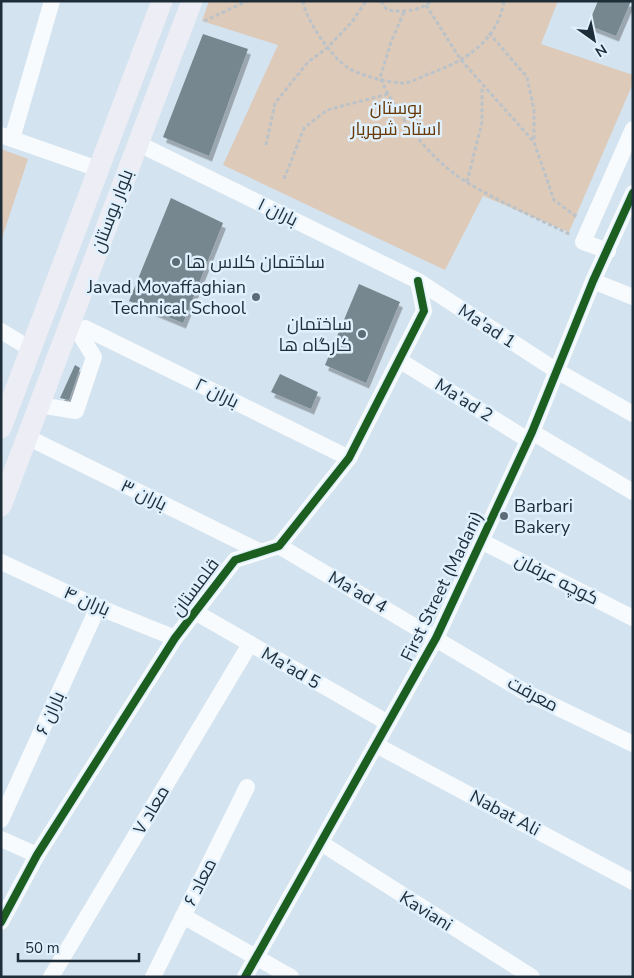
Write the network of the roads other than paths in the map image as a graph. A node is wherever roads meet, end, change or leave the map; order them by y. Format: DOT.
graph roads {
  1 [pos="52,1"];
  2 [pos="162,1"];
  3 [pos="192,1"];
  4 [pos="633,129"];
  5 [pos="7,137"];
  6 [pos="137,143"];
  7 [pos="98,169"];
  8 [pos="633,193"];
  9 [pos="608,251"];
  10 [pos="593,280"];
  11 [pos="418,282"];
  12 [pos="633,296"];
  13 [pos="78,324"];
  14 [pos="1,330"];
  15 [pos="31,349"];
  16 [pos="399,360"];
  17 [pos="556,371"];
  18 [pos="39,405"];
  19 [pos="633,414"];
  20 [pos="1,428"];
  21 [pos="530,436"];
  22 [pos="27,438"];
  23 [pos="349,458"];
  24 [pos="633,492"];
  25 [pos="1,506"];
  26 [pos="481,541"];
  27 [pos="279,546"];
  28 [pos="261,552"];
  29 [pos="1,562"];
  30 [pos="98,607"];
  31 [pos="195,612"];
  32 [pos="633,618"];
  33 [pos="175,638"];
  34 [pos="436,638"];
  35 [pos="250,644"];
  36 [pos="388,723"];
  37 [pos="633,744"];
  38 [pos="376,745"];
  39 [pos="248,786"];
  40 [pos="1,820"];
  41 [pos="1,839"];
  42 [pos="321,843"];
  43 [pos="37,855"];
  44 [pos="633,882"];
  45 [pos="183,916"];
  46 [pos="1,922"];
  47 [pos="257,956"];
  48 [pos="51,977"];
  49 [pos="153,977"];
  50 [pos="245,977"];
  51 [pos="291,977"];
  52 [pos="532,977"];
  1 -- 5 [label="street"];
  2 -- 7 [label="main road, بلوار بوستان"];
  3 -- 6 [label="main road, بلوار بوستان"];
  4 -- 9 [label="street"];
  5 -- 7 [label="street"];
  6 -- 11 [label="street, باران ۱"];
  6 -- 13 [label="main road, بلوار بوستان"];
  7 -- 15 [label="main road, بلوار بوستان"];
  8 -- 9 [label="street, First Street (Madani)"];
  9 -- 10 [label="street, First Street (Madani)"];
  10 -- 12 [label="street"];
  10 -- 17 [label="street, First Street (Madani)"];
  11 -- 16 [label="street"];
  11 -- 17 [label="street, Ma'ad 1"];
  13 -- 18 [label="main road, بلوار بوستان"];
  13 -- 18 [label="street"];
  13 -- 23 [label="street, باران ۲"];
  14 -- 15 [label="street"];
  15 -- 20 [label="main road, بلوار بوستان"];
  16 -- 21 [label="street, Ma'ad 2"];
  16 -- 23 [label="street"];
  17 -- 19 [label="street, Ma'ad 1"];
  17 -- 21 [label="street, First Street (Madani)"];
  18 -- 22 [label="main road, بلوار بوستان"];
  21 -- 24 [label="street, Ma'ad 2"];
  21 -- 26 [label="street, First Street (Madani)"];
  22 -- 25 [label="main road, بلوار بوستان"];
  22 -- 28 [label="street, باران ۳"];
  23 -- 27 [label="street"];
  26 -- 32 [label="street, کوچه عرفان"];
  26 -- 34 [label="street, First Street (Madani)"];
  27 -- 28 [label="street, قلمستان"];
  27 -- 34 [label="street, Ma'ad 4"];
  28 -- 31 [label="street, قلمستان"];
  29 -- 30 [label="street, باران ۴"];
  30 -- 33 [label="street, باران ۴"];
  30 -- 40 [label="street, باران ۶"];
  31 -- 33 [label="street, قلمستان"];
  31 -- 35 [label="street, Ma'ad 5"];
  33 -- 43 [label="street, قلمستان"];
  34 -- 36 [label="street, First Street (Madani)"];
  34 -- 37 [label="street, معرفت"];
  35 -- 36 [label="street, Ma'ad 5"];
  35 -- 48 [label="street, معاد ۷"];
  36 -- 38 [label="street, First Street (Madani)"];
  38 -- 42 [label="street, First Street (Madani)"];
  38 -- 44 [label="street, Nabat Ali"];
  39 -- 45 [label="street, معاد ۶"];
  41 -- 43 [label="street"];
  42 -- 47 [label="street, First Street (Madani)"];
  42 -- 52 [label="street, Kaviani"];
  43 -- 46 [label="street, قلمستان"];
  45 -- 47 [label="street"];
  45 -- 49 [label="street, معاد ۶"];
  47 -- 50 [label="street, First Street (Madani)"];
  47 -- 51 [label="street"];
}
